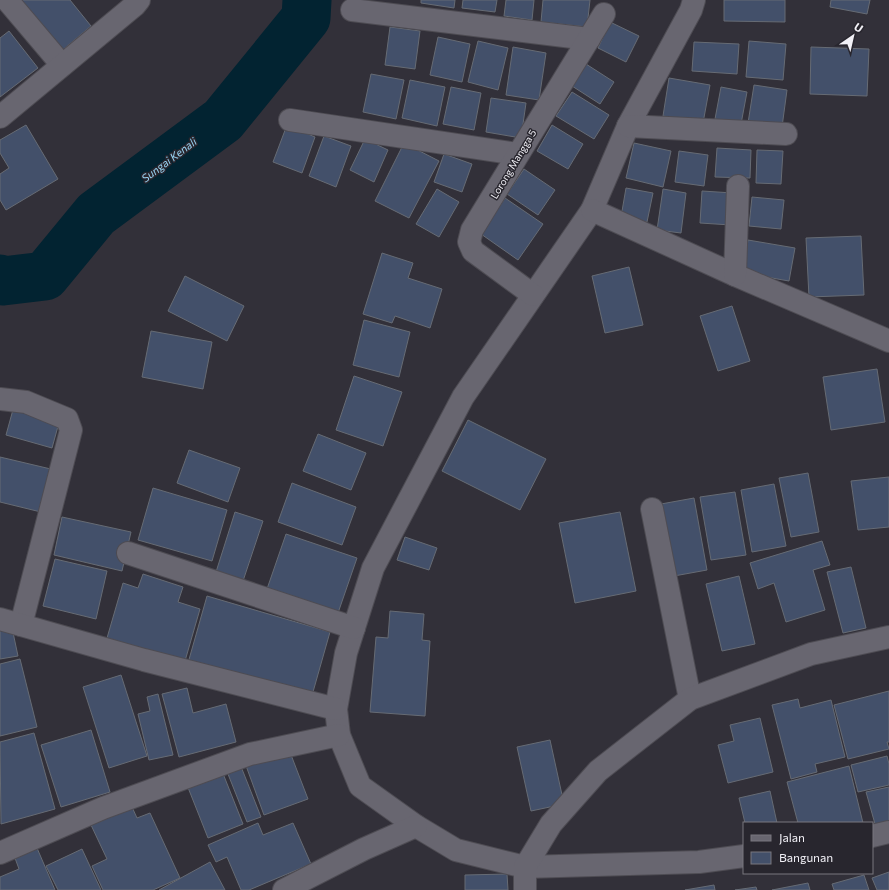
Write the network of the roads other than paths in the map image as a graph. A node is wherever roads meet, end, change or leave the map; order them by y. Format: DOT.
graph roads {
  1 [pos="7,0"];
  2 [pos="139,0"];
  3 [pos="694,0"];
  4 [pos="352,10"];
  5 [pos="604,14"];
  6 [pos="589,39"];
  7 [pos="62,65"];
  8 [pos="0,117"];
  9 [pos="290,120"];
  10 [pos="628,126"];
  11 [pos="786,134"];
  12 [pos="518,154"];
  13 [pos="738,186"];
  14 [pos="592,210"];
  15 [pos="735,275"];
  16 [pos="533,295"];
  17 [pos="889,341"];
  18 [pos="0,399"];
  19 [pos="652,509"];
  20 [pos="128,553"];
  21 [pos="0,619"];
  22 [pos="21,625"];
  23 [pos="354,628"];
  24 [pos="889,637"];
  25 [pos="690,699"];
  26 [pos="336,709"];
  27 [pos="339,735"];
  28 [pos="416,826"];
  29 [pos="889,832"];
  30 [pos="873,836"];
  31 [pos="0,853"];
  32 [pos="743,856"];
  33 [pos="525,867"];
  34 [pos="284,890"];
  35 [pos="525,890"];
  1 -- 7 [label="street"];
  2 -- 7 [label="street"];
  3 -- 10 [label="street"];
  4 -- 6 [label="street"];
  5 -- 6 [label="street, Lorong Mangga 5"];
  6 -- 12 [label="street, Lorong Mangga 5"];
  7 -- 8 [label="street"];
  9 -- 12 [label="street"];
  10 -- 11 [label="street"];
  10 -- 14 [label="street"];
  12 -- 16 [label="street, Lorong Mangga 5"];
  13 -- 15 [label="street"];
  14 -- 15 [label="street"];
  14 -- 16 [label="street"];
  15 -- 17 [label="street"];
  16 -- 23 [label="street"];
  18 -- 22 [label="street"];
  19 -- 25 [label="street"];
  20 -- 23 [label="street"];
  21 -- 22 [label="street"];
  22 -- 26 [label="street"];
  23 -- 26 [label="street"];
  24 -- 25 [label="street"];
  25 -- 33 [label="street"];
  26 -- 27 [label="street"];
  27 -- 28 [label="street"];
  27 -- 31 [label="street"];
  28 -- 33 [label="street"];
  28 -- 34 [label="street"];
  29 -- 30 [label="street"];
  32 -- 33 [label="street"];
  33 -- 35 [label="street"];
}
